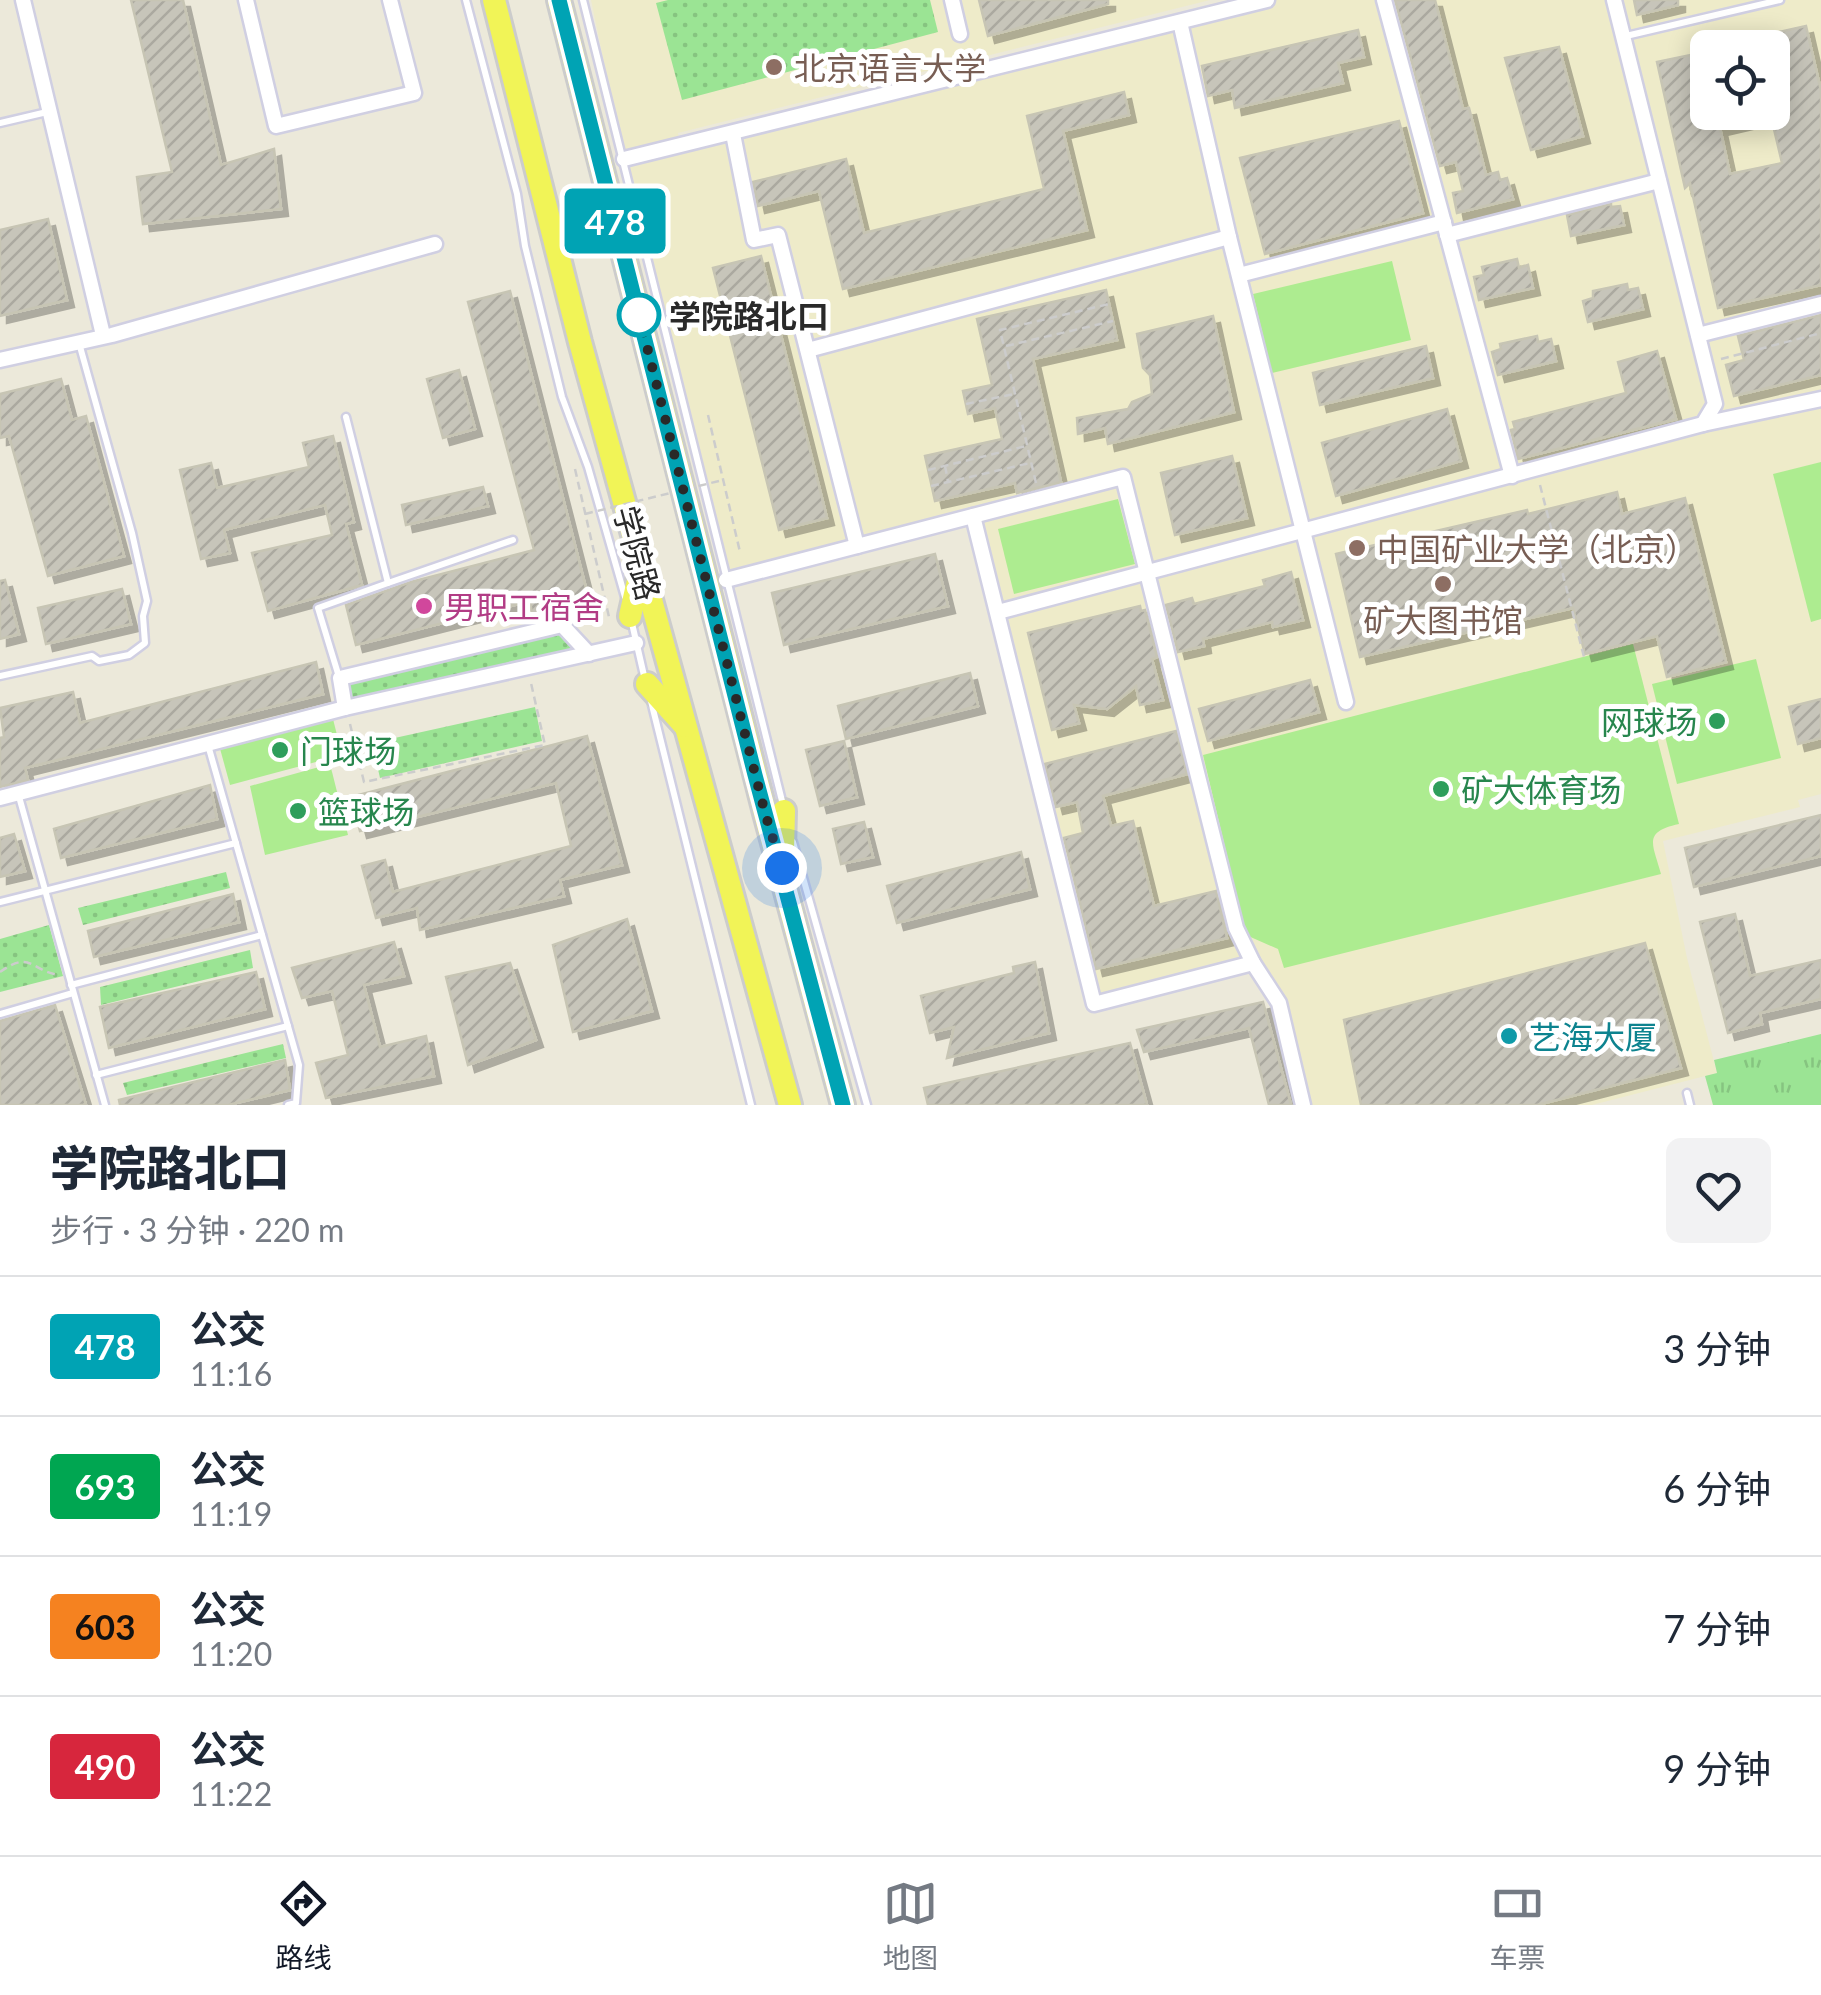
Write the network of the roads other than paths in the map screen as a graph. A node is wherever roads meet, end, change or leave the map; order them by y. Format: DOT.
graph roads {
  1 [pos="23,0"];
  2 [pos="246,0"];
  3 [pos="390,0"];
  4 [pos="466,0"];
  5 [pos="494,0"];
  6 [pos="559,0"];
  7 [pos="582,0"];
  8 [pos="952,0"];
  9 [pos="1267,0"];
  10 [pos="1384,0"];
  11 [pos="1614,0"];
  12 [pos="1780,0"];
  13 [pos="1180,22"];
  14 [pos="960,34"];
  15 [pos="1623,36"];
  16 [pos="50,111"];
  17 [pos="0,123"];
  18 [pos="732,134"];
  19 [pos="624,160"];
  20 [pos="1660,182"];
  21 [pos="1445,228"];
  22 [pos="1229,237"];
  23 [pos="435,244"];
  24 [pos="1239,275"];
  25 [pos="1821,304"];
  26 [pos="103,335"];
  27 [pos="1698,335"];
  28 [pos="78,341"];
  29 [pos="808,350"];
  30 [pos="0,360"];
  31 [pos="1821,399"];
  32 [pos="346,417"];
  33 [pos="1703,424"];
  34 [pos="1512,476"];
  35 [pos="973,516"];
  36 [pos="1305,530"];
  37 [pos="512,540"];
  38 [pos="857,546"];
  39 [pos="642,564"];
  40 [pos="1147,571"];
  41 [pos="726,580"];
  42 [pos="388,583"];
  43 [pos="998,612"];
  44 [pos="620,618"];
  45 [pos="636,643"];
  46 [pos="589,654"];
  47 [pos="0,676"];
  48 [pos="340,678"];
  49 [pos="647,684"];
  50 [pos="1346,702"];
  51 [pos="345,708"];
  52 [pos="686,727"];
  53 [pos="208,744"];
  54 [pos="18,793"];
  55 [pos="0,798"];
  56 [pos="784,811"];
  57 [pos="236,843"];
  58 [pos="782,868"];
  59 [pos="45,890"];
  60 [pos="0,902"];
  61 [pos="262,935"];
  62 [pos="1253,963"];
  63 [pos="72,989"];
  64 [pos="0,1014"];
  65 [pos="288,1026"];
  66 [pos="96,1076"];
  67 [pos="1687,1093"];
  68 [pos="105,1105"];
  69 [pos="288,1105"];
  70 [pos="750,1105"];
  71 [pos="790,1105"];
  72 [pos="842,1105"];
  73 [pos="867,1105"];
  74 [pos="1303,1105"];
  75 [pos="1690,1105"];
  1 -- 16 [label="street"];
  2 -- 3 [label="street"];
  4 -- 44 [label="lane, 学院路"];
  5 -- 39 [label="main road, 学院路"];
  6 -- 58 [label="main road, 学院路"];
  7 -- 19 [label="lane"];
  8 -- 14 [label="street"];
  9 -- 13 [label="street"];
  10 -- 21 [label="street"];
  11 -- 15 [label="street"];
  12 -- 15 [label="lane"];
  13 -- 18 [label="street"];
  13 -- 22 [label="street"];
  15 -- 20 [label="street"];
  16 -- 17 [label="lane"];
  16 -- 26 [label="street"];
  18 -- 19 [label="street"];
  18 -- 29 [label="street"];
  19 -- 41 [label="lane"];
  20 -- 21 [label="street"];
  20 -- 27 [label="street"];
  21 -- 24 [label="street"];
  21 -- 34 [label="street"];
  22 -- 24 [label="street"];
  22 -- 29 [label="street"];
  23 -- 26 [label="street"];
  24 -- 36 [label="street"];
  25 -- 27 [label="street"];
  26 -- 28 [label="street"];
  27 -- 33 [label="street"];
  28 -- 30 [label="street"];
  28 -- 47 [label="lane"];
  29 -- 38 [label="street"];
  31 -- 33 [label="street"];
  32 -- 42 [label="lane"];
  33 -- 34 [label="street"];
  34 -- 36 [label="street"];
  35 -- 38 [label="street"];
  35 -- 40 [label="street"];
  35 -- 43 [label="street"];
  36 -- 40 [label="street"];
  36 -- 50 [label="street"];
  37 -- 42 [label="lane"];
  38 -- 41 [label="street"];
  39 -- 44 [label="main road"];
  39 -- 52 [label="main road, 学院路"];
  40 -- 43 [label="street"];
  40 -- 62 [label="street"];
  41 -- 56 [label="lane"];
  42 -- 48 [label="lane"];
  43 -- 62 [label="street"];
  44 -- 45 [label="lane, 学院路"];
  45 -- 46 [label="street"];
  45 -- 49 [label="lane, 学院路"];
  46 -- 48 [label="street"];
  46 -- 51 [label="street"];
  48 -- 51 [label="street"];
  49 -- 52 [label="main road"];
  49 -- 70 [label="lane, 学院路"];
  51 -- 53 [label="street"];
  52 -- 71 [label="main road, 学院路"];
  53 -- 54 [label="street"];
  53 -- 57 [label="lane"];
  54 -- 55 [label="street"];
  54 -- 59 [label="lane"];
  56 -- 58 [label="main road"];
  56 -- 73 [label="lane"];
  57 -- 59 [label="lane"];
  57 -- 61 [label="lane"];
  58 -- 72 [label="main road, 学院路"];
  59 -- 60 [label="lane"];
  59 -- 63 [label="lane"];
  61 -- 63 [label="lane"];
  61 -- 65 [label="lane"];
  62 -- 74 [label="street"];
  63 -- 64 [label="lane"];
  63 -- 66 [label="lane"];
  65 -- 66 [label="lane"];
  65 -- 69 [label="lane"];
  66 -- 68 [label="lane"];
  67 -- 75 [label="lane"];
}
